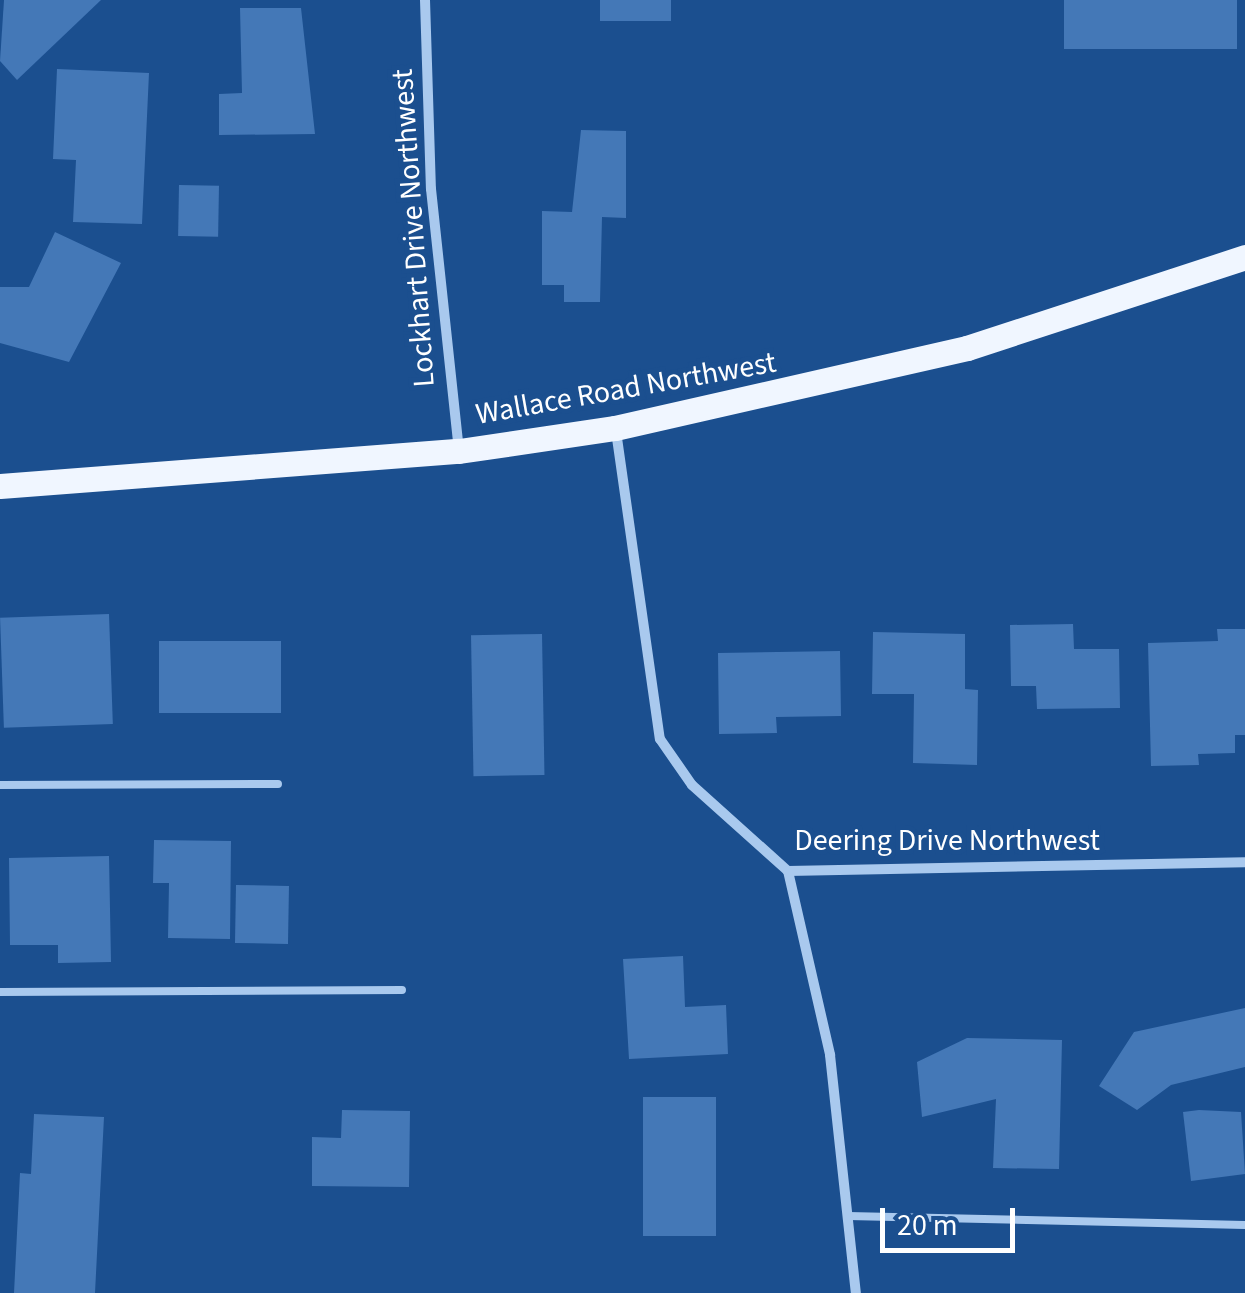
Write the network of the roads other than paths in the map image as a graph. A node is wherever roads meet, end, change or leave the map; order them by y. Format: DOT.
graph roads {
  1 [pos="426,0"];
  2 [pos="1245,257"];
  3 [pos="615,428"];
  4 [pos="459,451"];
  5 [pos="0,486"];
  6 [pos="278,784"];
  7 [pos="0,785"];
  8 [pos="1245,862"];
  9 [pos="788,872"];
  10 [pos="402,990"];
  11 [pos="0,992"];
  12 [pos="848,1216"];
  13 [pos="1245,1225"];
  14 [pos="856,1293"];
  1 -- 4 [label="street, Lockhart Drive Northwest"];
  2 -- 3 [label="main road, Wallace Road Northwest"];
  3 -- 4 [label="main road, Wallace Road Northwest"];
  3 -- 9 [label="street, Deering Drive Northwest"];
  4 -- 5 [label="main road, Wallace Road Northwest"];
  6 -- 7 [label="lane"];
  8 -- 9 [label="street, Deering Drive Northwest"];
  9 -- 12 [label="street"];
  10 -- 11 [label="lane"];
  12 -- 13 [label="lane"];
  12 -- 14 [label="street"];
}
